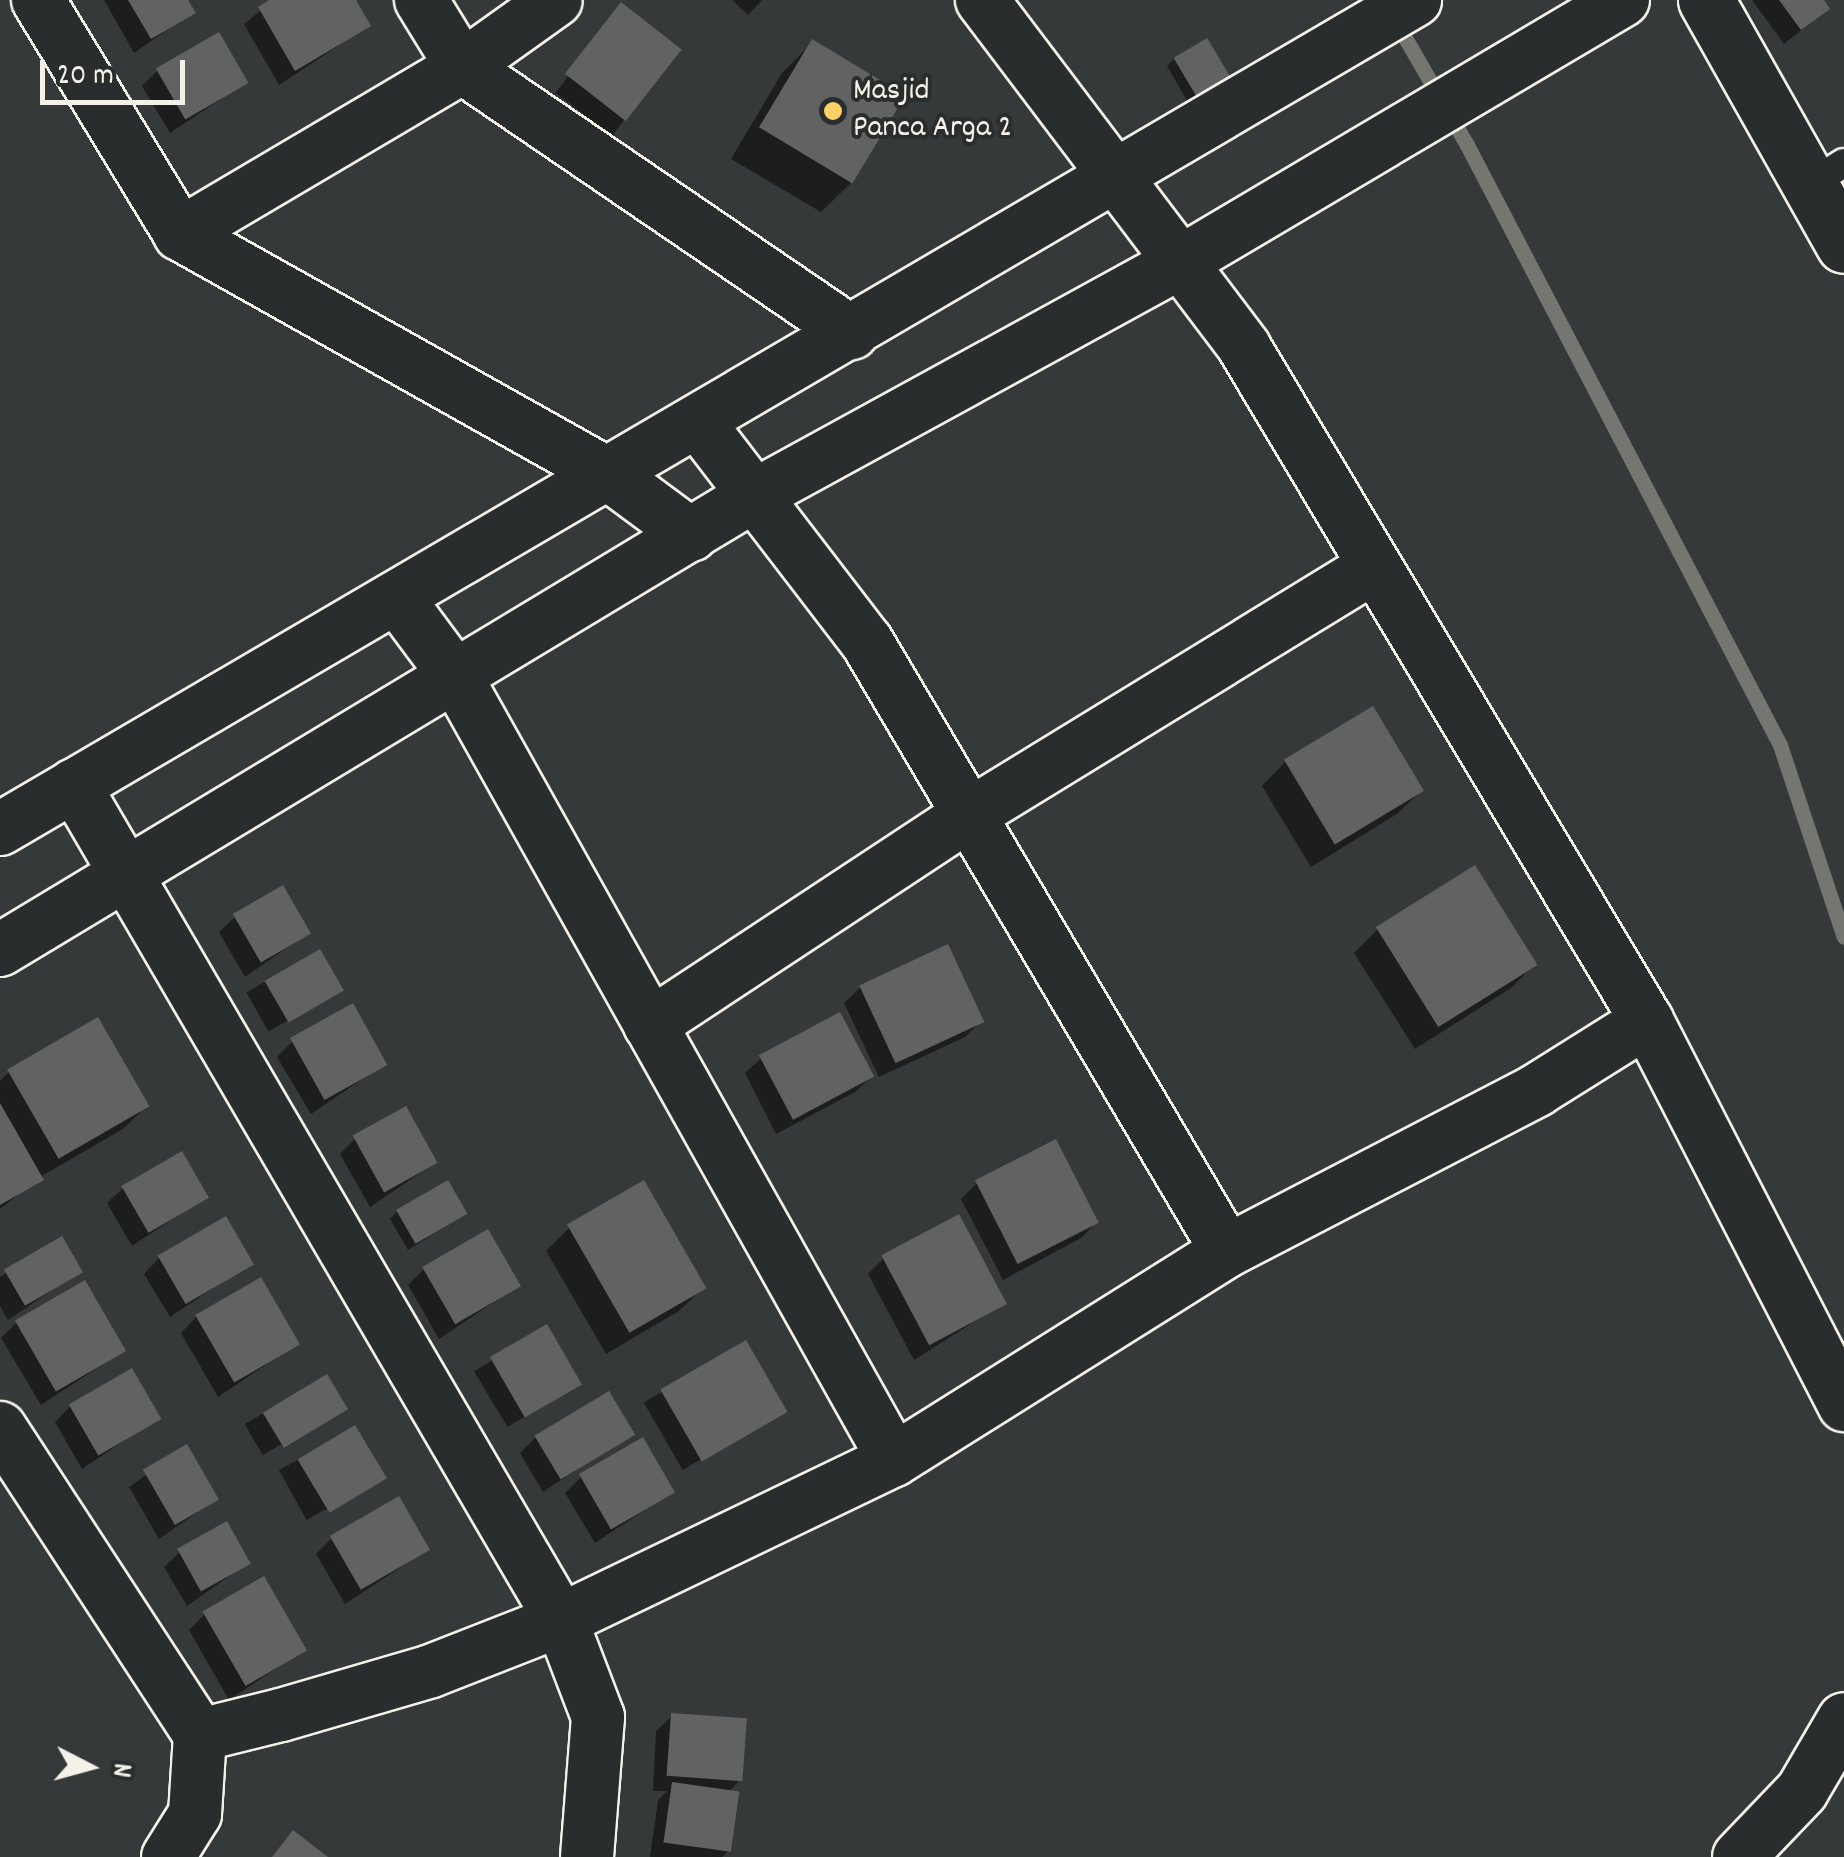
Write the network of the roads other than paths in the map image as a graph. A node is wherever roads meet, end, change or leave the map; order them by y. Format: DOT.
graph roads {
  1 [pos="38,0"];
  2 [pos="420,0"];
  3 [pos="556,0"];
  4 [pos="982,0"];
  5 [pos="1414,0"];
  6 [pos="1706,0"];
  7 [pos="1619,2"];
  8 [pos="462,67"];
  9 [pos="1826,174"];
  10 [pos="1117,179"];
  11 [pos="180,234"];
  12 [pos="1844,245"];
  13 [pos="1179,263"];
  14 [pos="852,333"];
  15 [pos="698,422"];
  16 [pos="610,476"];
  17 [pos="750,498"];
  18 [pos="690,535"];
  19 [pos="1375,566"];
  20 [pos="398,600"];
  21 [pos="456,676"];
  22 [pos="74,785"];
  23 [pos="969,815"];
  24 [pos="0,829"];
  25 [pos="125,874"];
  26 [pos="0,950"];
  27 [pos="1647,1020"];
  28 [pos="650,1025"];
  29 [pos="1228,1251"];
  30 [pos="1844,1406"];
  31 [pos="0,1428"];
  32 [pos="894,1460"];
  33 [pos="560,1620"];
  34 [pos="1844,1719"];
  35 [pos="200,1735"];
  36 [pos="168,1857"];
  37 [pos="587,1857"];
  38 [pos="1739,1857"];
  1 -- 11 [label="street"];
  2 -- 8 [label="street"];
  3 -- 8 [label="street"];
  4 -- 10 [label="street"];
  5 -- 10 [label="street"];
  6 -- 9 [label="main road"];
  7 -- 13 [label="street"];
  8 -- 11 [label="street"];
  8 -- 14 [label="street"];
  9 -- 12 [label="main road"];
  10 -- 13 [label="street"];
  10 -- 14 [label="street"];
  11 -- 16 [label="street"];
  13 -- 17 [label="street"];
  13 -- 19 [label="street"];
  14 -- 15 [label="street"];
  15 -- 16 [label="street"];
  15 -- 17 [label="street"];
  16 -- 18 [label="street"];
  16 -- 20 [label="street"];
  17 -- 18 [label="street"];
  17 -- 23 [label="street"];
  18 -- 21 [label="street"];
  19 -- 23 [label="street"];
  19 -- 27 [label="street"];
  20 -- 21 [label="street"];
  20 -- 22 [label="street"];
  21 -- 25 [label="street"];
  21 -- 28 [label="street"];
  22 -- 24 [label="street"];
  22 -- 25 [label="street"];
  23 -- 28 [label="street"];
  23 -- 29 [label="street"];
  25 -- 26 [label="street"];
  25 -- 33 [label="street"];
  27 -- 29 [label="street"];
  27 -- 30 [label="street"];
  28 -- 32 [label="street"];
  29 -- 32 [label="street"];
  31 -- 35 [label="street"];
  32 -- 33 [label="street"];
  33 -- 35 [label="street"];
  33 -- 37 [label="street"];
  34 -- 38 [label="street"];
  35 -- 36 [label="street"];
}
